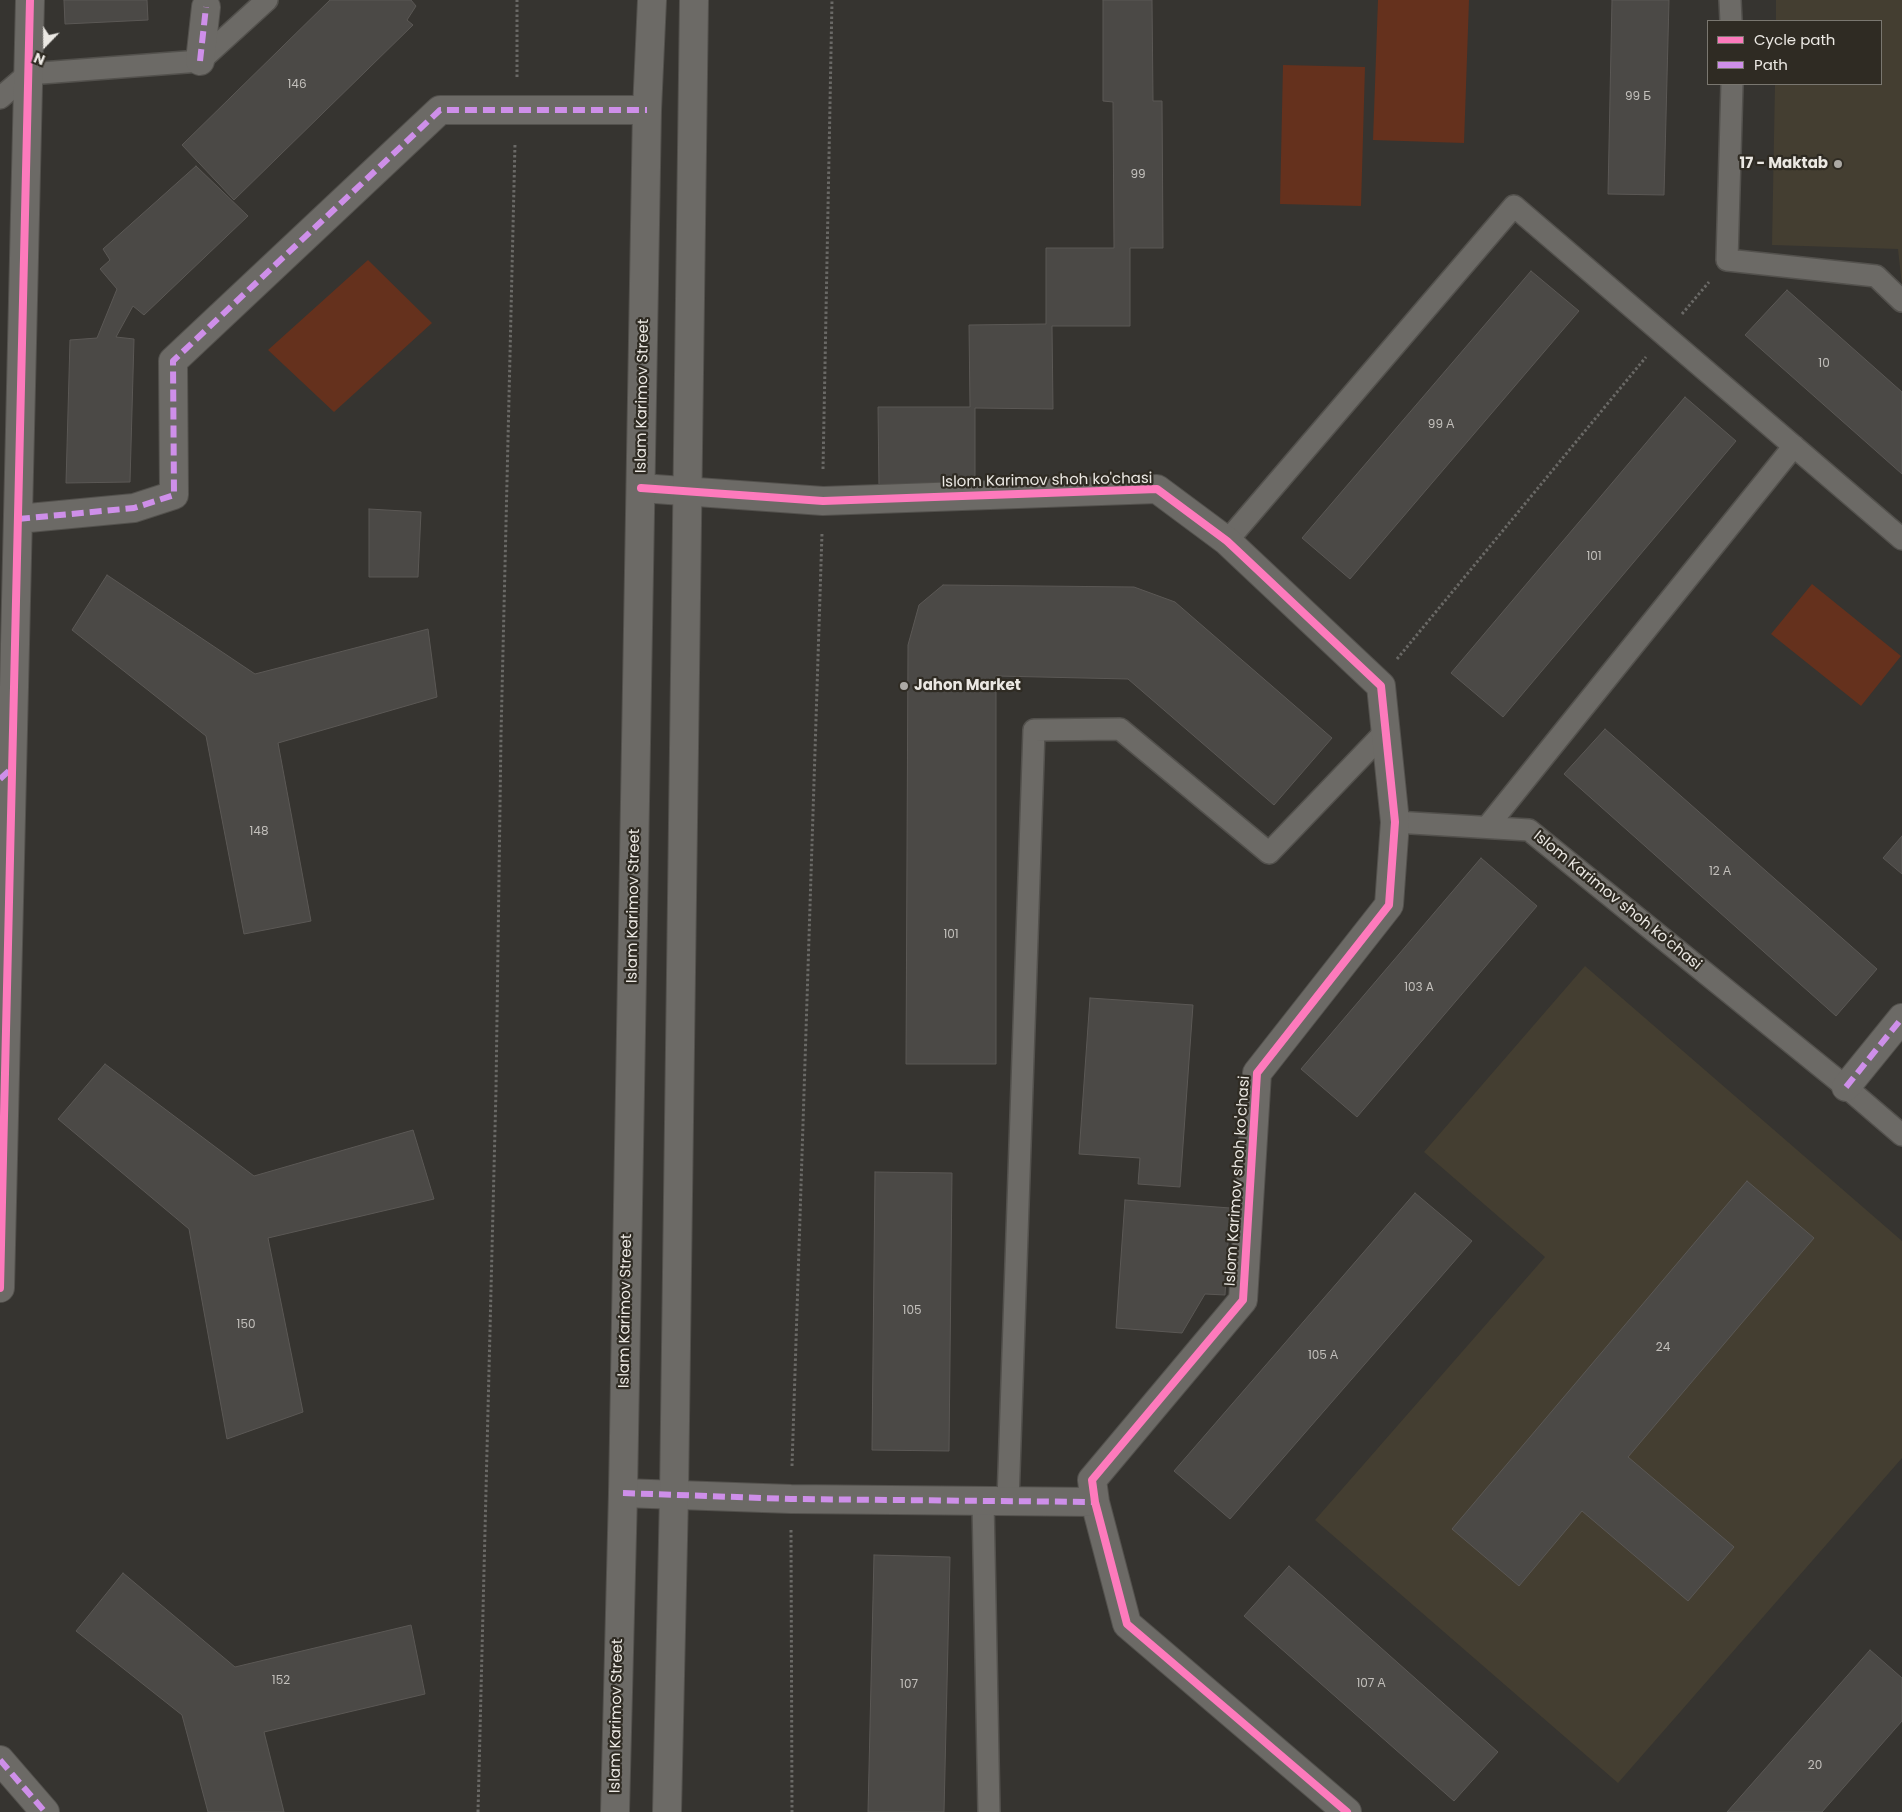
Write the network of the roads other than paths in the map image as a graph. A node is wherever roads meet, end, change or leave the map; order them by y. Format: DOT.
graph roads {
  1 [pos="30,0"];
  2 [pos="267,0"];
  3 [pos="652,0"];
  4 [pos="694,0"];
  5 [pos="1730,0"];
  6 [pos="206,4"];
  7 [pos="1731,20"];
  8 [pos="200,61"];
  9 [pos="28,74"];
  10 [pos="1732,85"];
  11 [pos="0,98"];
  12 [pos="647,110"];
  13 [pos="1902,301"];
  14 [pos="1794,446"];
  15 [pos="641,488"];
  16 [pos="688,492"];
  17 [pos="18,520"];
  18 [pos="1902,539"];
  19 [pos="1227,540"];
  20 [pos="8,644"];
  21 [pos="1386,731"];
  22 [pos="6,773"];
  23 [pos="1395,822"];
  24 [pos="1487,827"];
  25 [pos="1902,1018"];
  26 [pos="1846,1087"];
  27 [pos="1902,1135"];
  28 [pos="1,1164"];
  29 [pos="0,1288"];
  30 [pos="623,1493"];
  31 [pos="674,1495"];
  32 [pos="995,1501"];
  33 [pos="1095,1502"];
  34 [pos="0,1760"];
  35 [pos="45,1812"];
  36 [pos="615,1812"];
  37 [pos="667,1812"];
  38 [pos="989,1812"];
  39 [pos="1347,1812"];
  1 -- 9 [label="street"];
  2 -- 8 [label="lane"];
  3 -- 12 [label="street, Islam Karimov Street"];
  4 -- 16 [label="street"];
  5 -- 7 [label="lane"];
  6 -- 8 [label="street"];
  8 -- 9 [label="lane"];
  9 -- 11 [label="lane"];
  9 -- 17 [label="street"];
  10 -- 13 [label="lane"];
  12 -- 15 [label="street, Islam Karimov Street"];
  12 -- 17 [label="street"];
  14 -- 18 [label="lane"];
  14 -- 19 [label="lane"];
  14 -- 24 [label="lane"];
  15 -- 16 [label="street, Islom Karimov shoh ko'chasi"];
  15 -- 30 [label="street, Islam Karimov Street"];
  16 -- 19 [label="street, Islom Karimov shoh ko'chasi"];
  16 -- 31 [label="street"];
  17 -- 20 [label="street"];
  19 -- 21 [label="street, Islom Karimov shoh ko'chasi"];
  20 -- 22 [label="street"];
  21 -- 23 [label="street"];
  21 -- 32 [label="lane"];
  22 -- 28 [label="street"];
  23 -- 24 [label="lane, Islom Karimov shoh ko'chasi"];
  23 -- 33 [label="street, Islom Karimov shoh ko'chasi"];
  24 -- 26 [label="lane, Islom Karimov shoh ko'chasi"];
  25 -- 26 [label="street"];
  26 -- 27 [label="lane, Islom Karimov shoh ko'chasi"];
  28 -- 29 [label="street"];
  30 -- 31 [label="street"];
  30 -- 36 [label="street, Islam Karimov Street"];
  31 -- 32 [label="street"];
  31 -- 37 [label="street"];
  32 -- 33 [label="street"];
  32 -- 38 [label="lane"];
  33 -- 39 [label="street, Islom Karimov shoh ko'chasi"];
  34 -- 35 [label="street"];
}
